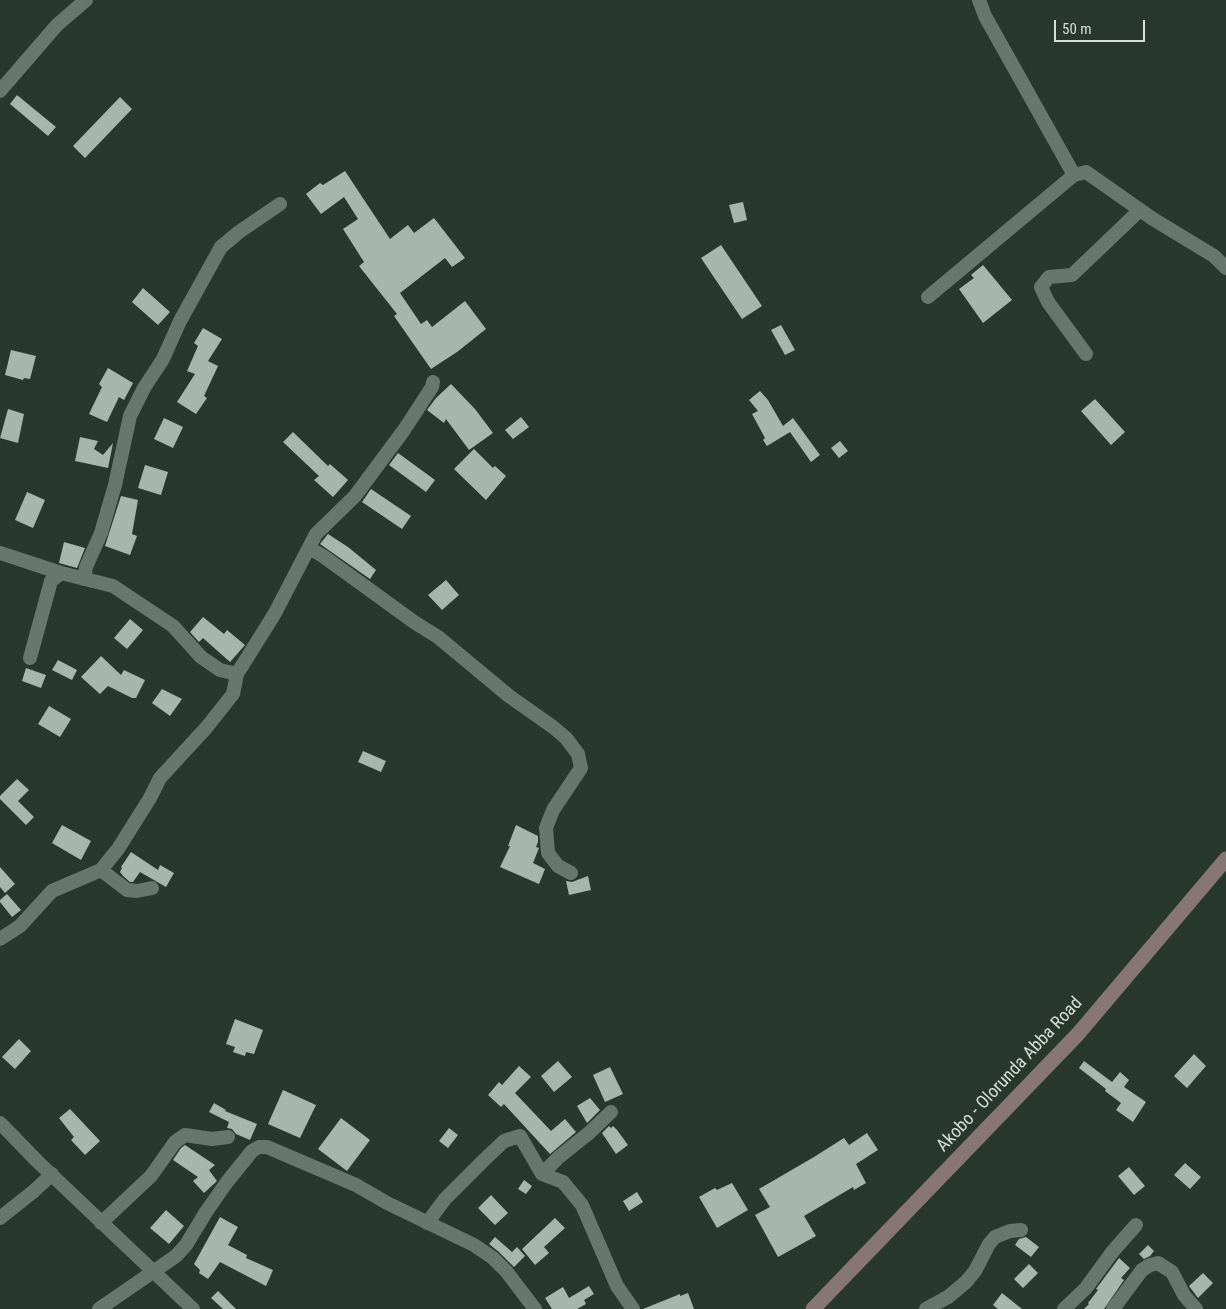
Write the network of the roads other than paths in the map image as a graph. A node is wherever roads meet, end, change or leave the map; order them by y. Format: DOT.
graph roads {
  1 [pos="86,0"];
  2 [pos="979,0"];
  3 [pos="0,91"];
  4 [pos="1074,174"];
  5 [pos="280,204"];
  6 [pos="1140,210"];
  7 [pos="1226,268"];
  8 [pos="928,297"];
  9 [pos="1086,354"];
  10 [pos="433,382"];
  11 [pos="308,548"];
  12 [pos="0,553"];
  13 [pos="61,574"];
  14 [pos="84,579"];
  15 [pos="30,658"];
  16 [pos="237,674"];
  17 [pos="1226,859"];
  18 [pos="101,870"];
  19 [pos="571,873"];
  20 [pos="152,888"];
  21 [pos="0,939"];
  22 [pos="611,1112"];
  23 [pos="0,1124"];
  24 [pos="228,1137"];
  25 [pos="52,1174"];
  26 [pos="542,1174"];
  27 [pos="0,1218"];
  28 [pos="101,1223"];
  29 [pos="428,1223"];
  30 [pos="1136,1225"];
  31 [pos="1022,1230"];
  32 [pos="152,1271"];
  33 [pos="99,1309"];
  34 [pos="193,1309"];
  35 [pos="535,1309"];
  36 [pos="633,1309"];
  37 [pos="813,1309"];
  38 [pos="926,1309"];
  39 [pos="1064,1309"];
  40 [pos="1113,1309"];
  41 [pos="1196,1309"];
  1 -- 3 [label="street"];
  2 -- 4 [label="street"];
  4 -- 6 [label="street"];
  4 -- 8 [label="street"];
  5 -- 14 [label="street"];
  6 -- 7 [label="street"];
  6 -- 9 [label="street"];
  10 -- 11 [label="street"];
  11 -- 16 [label="street"];
  11 -- 19 [label="street"];
  12 -- 13 [label="street"];
  13 -- 14 [label="street"];
  13 -- 15 [label="street"];
  14 -- 16 [label="street"];
  16 -- 18 [label="street"];
  17 -- 37 [label="main road, Akobo - Olorunda Abba Road"];
  18 -- 20 [label="street"];
  18 -- 21 [label="street"];
  22 -- 26 [label="street"];
  23 -- 25 [label="street"];
  24 -- 28 [label="street"];
  25 -- 27 [label="street"];
  25 -- 28 [label="street"];
  26 -- 29 [label="street"];
  26 -- 36 [label="street"];
  28 -- 32 [label="street"];
  29 -- 32 [label="street"];
  29 -- 35 [label="street"];
  30 -- 39 [label="street"];
  31 -- 38 [label="street"];
  32 -- 33 [label="street"];
  32 -- 34 [label="street"];
  40 -- 41 [label="street"];
}
